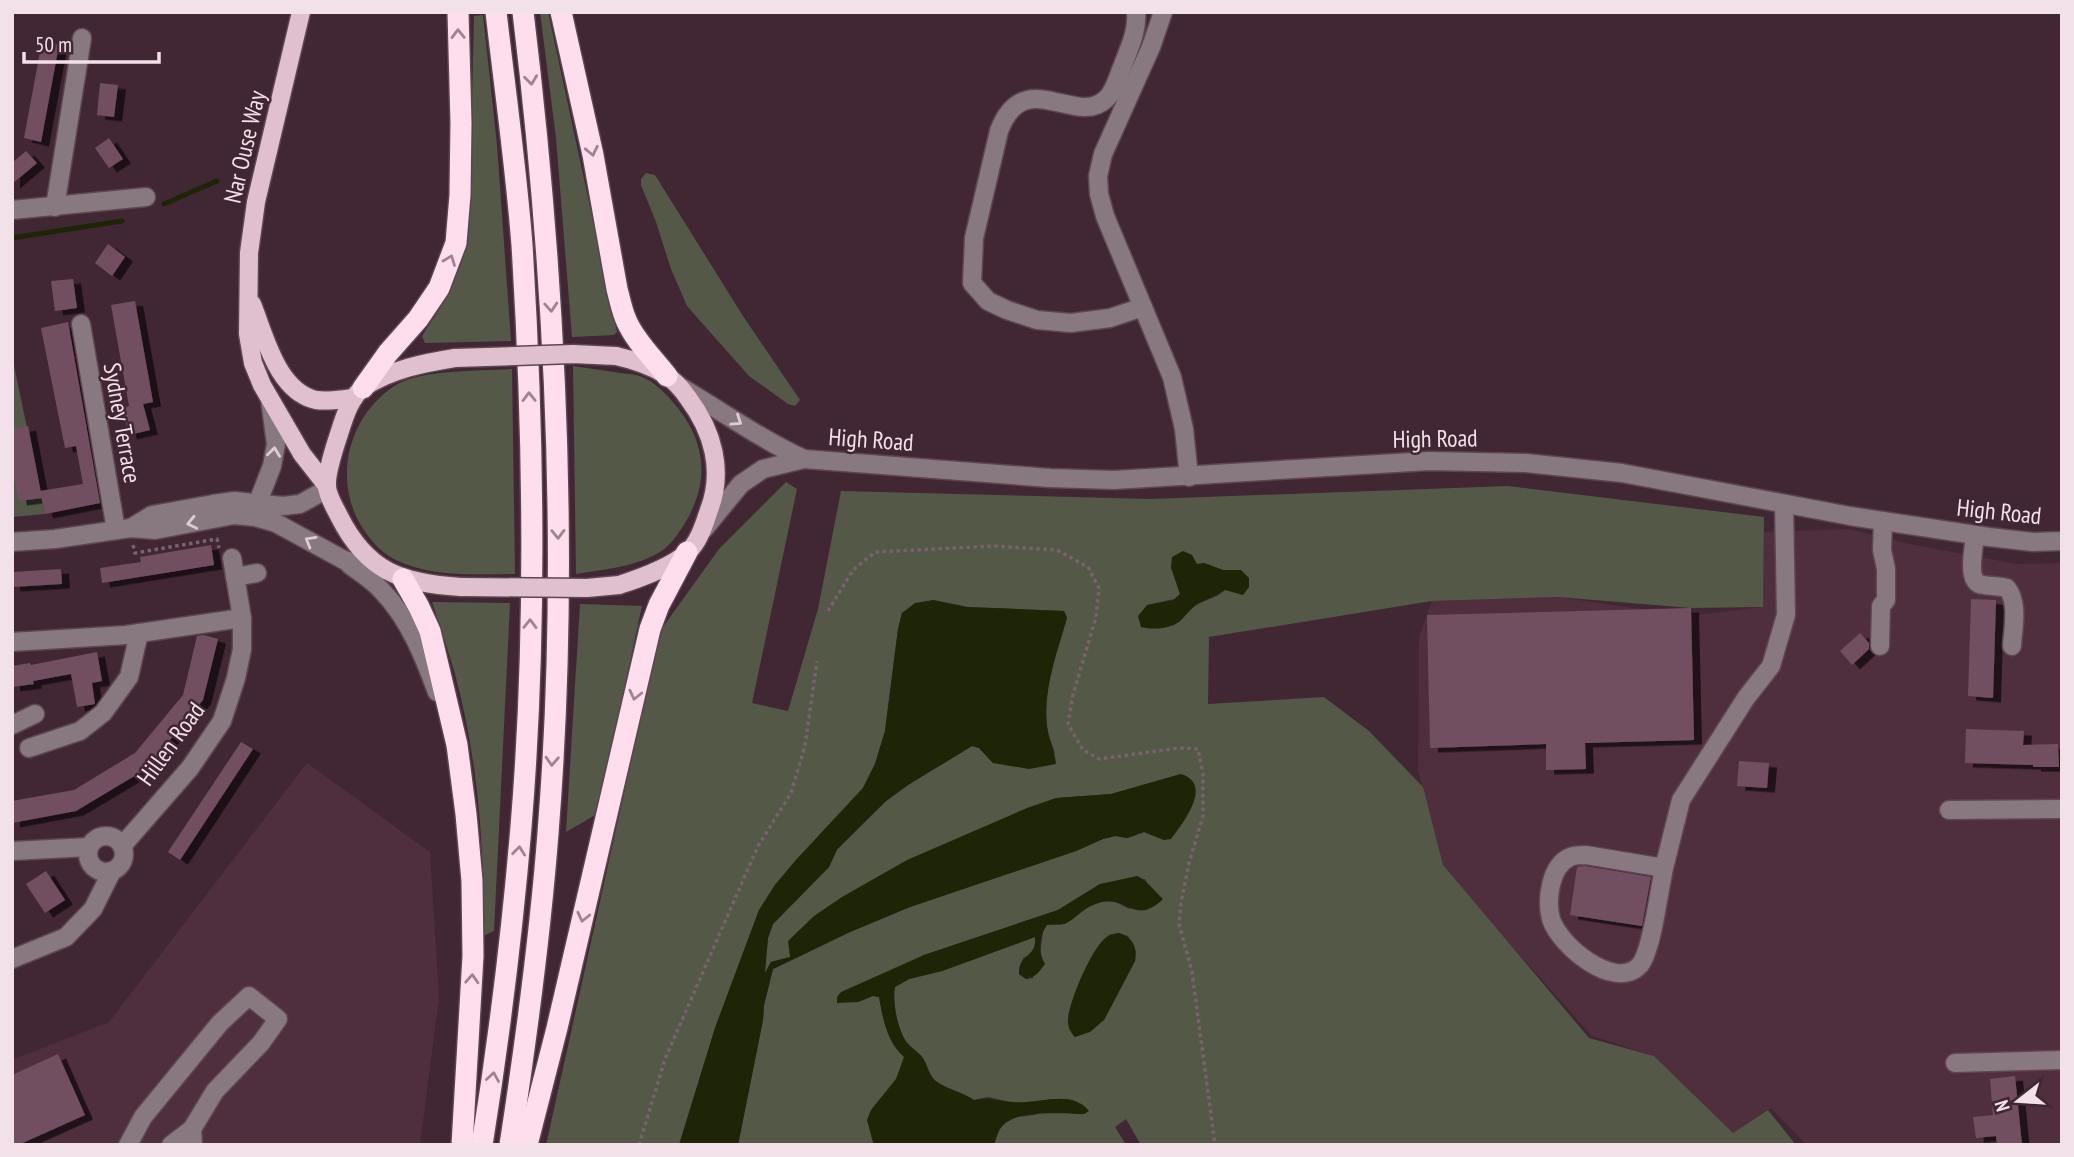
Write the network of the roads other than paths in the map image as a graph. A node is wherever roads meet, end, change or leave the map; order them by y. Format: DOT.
graph roads {
  1 [pos="301,12"];
  2 [pos="458,12"];
  3 [pos="496,12"];
  4 [pos="523,12"];
  5 [pos="561,12"];
  6 [pos="1136,12"];
  7 [pos="1163,12"];
  8 [pos="82,38"];
  9 [pos="146,197"];
  10 [pos="55,207"];
  11 [pos="12,210"];
  12 [pos="248,294"];
  13 [pos="1143,307"];
  14 [pos="81,324"];
  15 [pos="673,381"];
  16 [pos="359,393"];
  17 [pos="270,400"];
  18 [pos="804,459"];
  19 [pos="1189,477"];
  20 [pos="327,487"];
  21 [pos="258,502"];
  22 [pos="1784,504"];
  23 [pos="1883,521"];
  24 [pos="123,529"];
  25 [pos="702,532"];
  26 [pos="1975,536"];
  27 [pos="2062,541"];
  28 [pos="12,542"];
  29 [pos="687,552"];
  30 [pos="232,558"];
  31 [pos="344,560"];
  32 [pos="257,573"];
  33 [pos="394,575"];
  34 [pos="235,577"];
  35 [pos="242,618"];
  36 [pos="139,633"];
  37 [pos="12,642"];
  38 [pos="1880,646"];
  39 [pos="2012,646"];
  40 [pos="35,714"];
  41 [pos="12,725"];
  42 [pos="457,745"];
  43 [pos="29,748"];
  44 [pos="2062,809"];
  45 [pos="1949,810"];
  46 [pos="122,846"];
  47 [pos="89,847"];
  48 [pos="12,851"];
  49 [pos="1664,868"];
  50 [pos="112,871"];
  51 [pos="12,959"];
  52 [pos="2062,1060"];
  53 [pos="1955,1063"];
  54 [pos="192,1137"];
  55 [pos="128,1145"];
  56 [pos="171,1145"];
  57 [pos="462,1145"];
  58 [pos="482,1145"];
  59 [pos="510,1145"];
  60 [pos="527,1145"];
  1 -- 12 [label="main road, Nar Ouse Way"];
  16 -- 2 [label="highway, one-way"];
  58 -- 3 [label="highway, one-way"];
  4 -- 59 [label="highway, one-way"];
  5 -- 15 [label="highway, one-way"];
  6 -- 13 [label="street"];
  7 -- 13 [label="street"];
  8 -- 10 [label="street"];
  9 -- 10 [label="street"];
  10 -- 11 [label="street"];
  12 -- 16 [label="main road, Nar Ouse Way"];
  12 -- 17 [label="main road, Nar Ouse Way"];
  13 -- 19 [label="street"];
  14 -- 24 [label="street, Sydney Terrace"];
  15 -- 16 [label="main road, bridge"];
  15 -- 18 [label="street, High Road, one-way"];
  15 -- 25 [label="main road"];
  16 -- 20 [label="main road"];
  17 -- 20 [label="main road, Nar Ouse Way"];
  21 -- 17 [label="street, one-way"];
  18 -- 19 [label="street, High Road"];
  18 -- 25 [label="street, High Road"];
  19 -- 22 [label="street, High Road"];
  20 -- 21 [label="street"];
  20 -- 33 [label="main road, Nar Ouse Way"];
  21 -- 24 [label="street"];
  22 -- 23 [label="street, High Road"];
  22 -- 49 [label="street"];
  23 -- 26 [label="street, High Road"];
  23 -- 38 [label="street"];
  24 -- 28 [label="street"];
  31 -- 24 [label="street, one-way"];
  25 -- 29 [label="main road"];
  26 -- 27 [label="street, High Road"];
  26 -- 39 [label="street"];
  29 -- 33 [label="main road, bridge"];
  29 -- 60 [label="highway, one-way"];
  30 -- 34 [label="street, Hillen Road"];
  31 -- 33 [label="street"];
  31 -- 42 [label="street"];
  32 -- 34 [label="street"];
  33 -- 42 [label="highway"];
  34 -- 35 [label="street, Hillen Road"];
  35 -- 36 [label="street"];
  35 -- 46 [label="street, Hillen Road"];
  36 -- 37 [label="street"];
  36 -- 43 [label="street"];
  40 -- 41 [label="street"];
  57 -- 42 [label="highway, one-way"];
  44 -- 45 [label="street"];
  46 -- 47 [label="street"];
  46 -- 50 [label="street, Hillen Road"];
  47 -- 48 [label="street"];
  47 -- 50 [label="street"];
  49 -- 49 [label="street"];
  50 -- 51 [label="street, Hillen Road"];
  52 -- 53 [label="street"];
  54 -- 55 [label="street"];
  54 -- 56 [label="street"];
}
